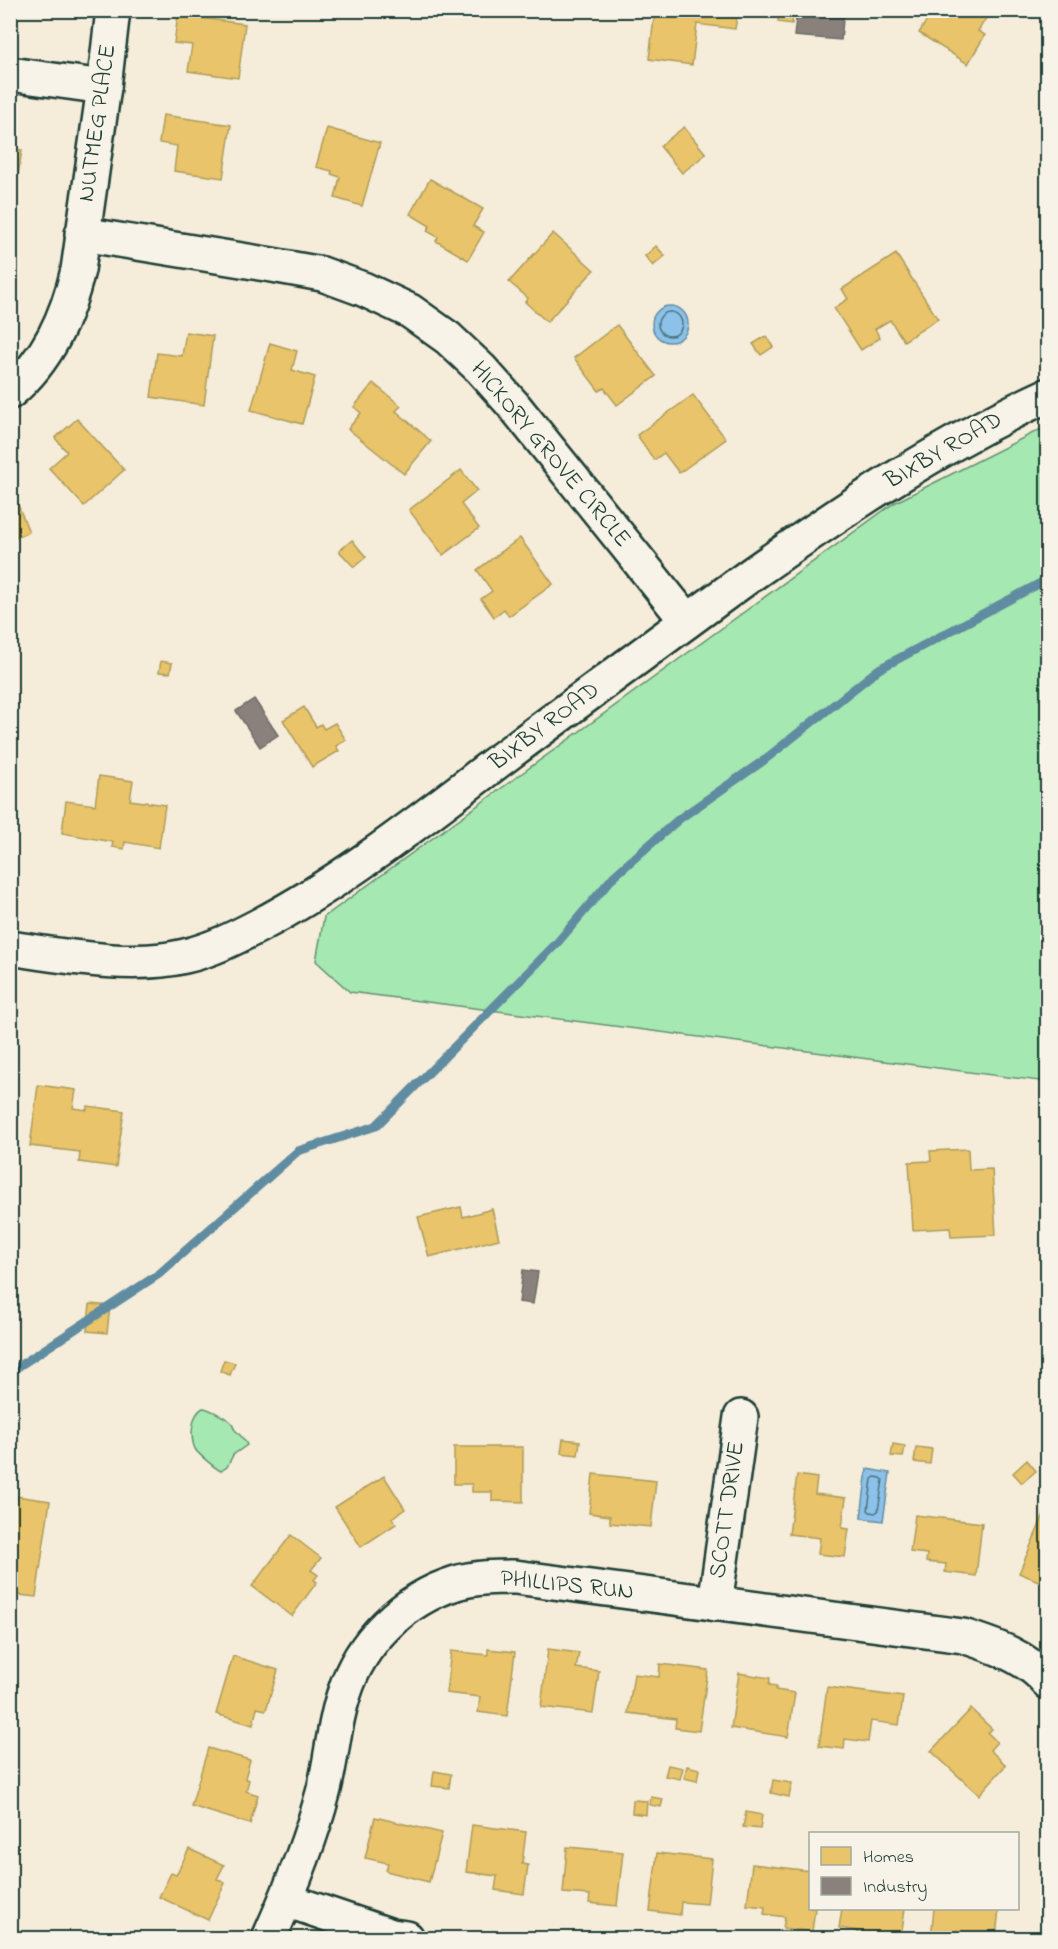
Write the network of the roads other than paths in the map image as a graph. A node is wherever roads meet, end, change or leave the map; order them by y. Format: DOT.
graph roads {
  1 [pos="113,10"];
  2 [pos="10,74"];
  3 [pos="104,87"];
  4 [pos="82,234"];
  5 [pos="10,392"];
  6 [pos="1047,395"];
  7 [pos="687,621"];
  8 [pos="10,948"];
  9 [pos="741,1417"];
  10 [pos="715,1604"];
  11 [pos="1047,1682"];
  12 [pos="286,1900"];
  13 [pos="269,1938"];
  14 [pos="407,1938"];
  1 -- 3 [label="street, NUTMEG PLACE"];
  2 -- 3 [label="street"];
  3 -- 4 [label="street, NUTMEG PLACE"];
  4 -- 5 [label="street, NUTMEG PLACE"];
  4 -- 7 [label="street, HICKORY GROVE CIRCLE"];
  6 -- 7 [label="street, BIXBY ROAD"];
  7 -- 8 [label="street, BIXBY ROAD"];
  9 -- 10 [label="street, SCOTT DRIVE"];
  10 -- 11 [label="street, PHILLIPS RUN"];
  10 -- 12 [label="street, PHILLIPS RUN"];
  12 -- 13 [label="street, PHILLIPS RUN"];
  12 -- 14 [label="street"];
}
